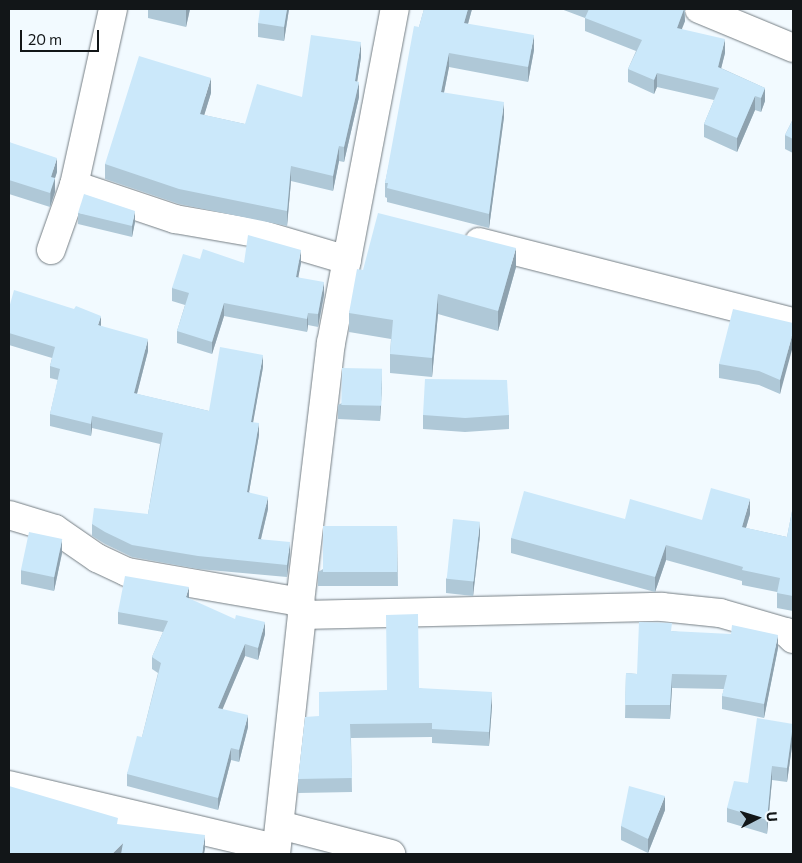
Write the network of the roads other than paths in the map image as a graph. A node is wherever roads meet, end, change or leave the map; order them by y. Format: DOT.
graph roads {
  1 [pos="113,9"];
  2 [pos="394,9"];
  3 [pos="699,9"];
  4 [pos="793,48"];
  5 [pos="74,185"];
  6 [pos="455,236"];
  7 [pos="51,250"];
  8 [pos="347,260"];
  9 [pos="793,322"];
  10 [pos="9,515"];
  11 [pos="301,608"];
  12 [pos="793,639"];
  13 [pos="9,785"];
  14 [pos="277,842"];
  15 [pos="391,854"];
  1 -- 5 [label="street"];
  2 -- 8 [label="street"];
  3 -- 4 [label="street"];
  5 -- 7 [label="street"];
  5 -- 8 [label="street"];
  6 -- 9 [label="street"];
  8 -- 11 [label="street"];
  10 -- 11 [label="street"];
  11 -- 12 [label="street"];
  11 -- 14 [label="street"];
  13 -- 14 [label="street"];
  14 -- 15 [label="street"];
}
